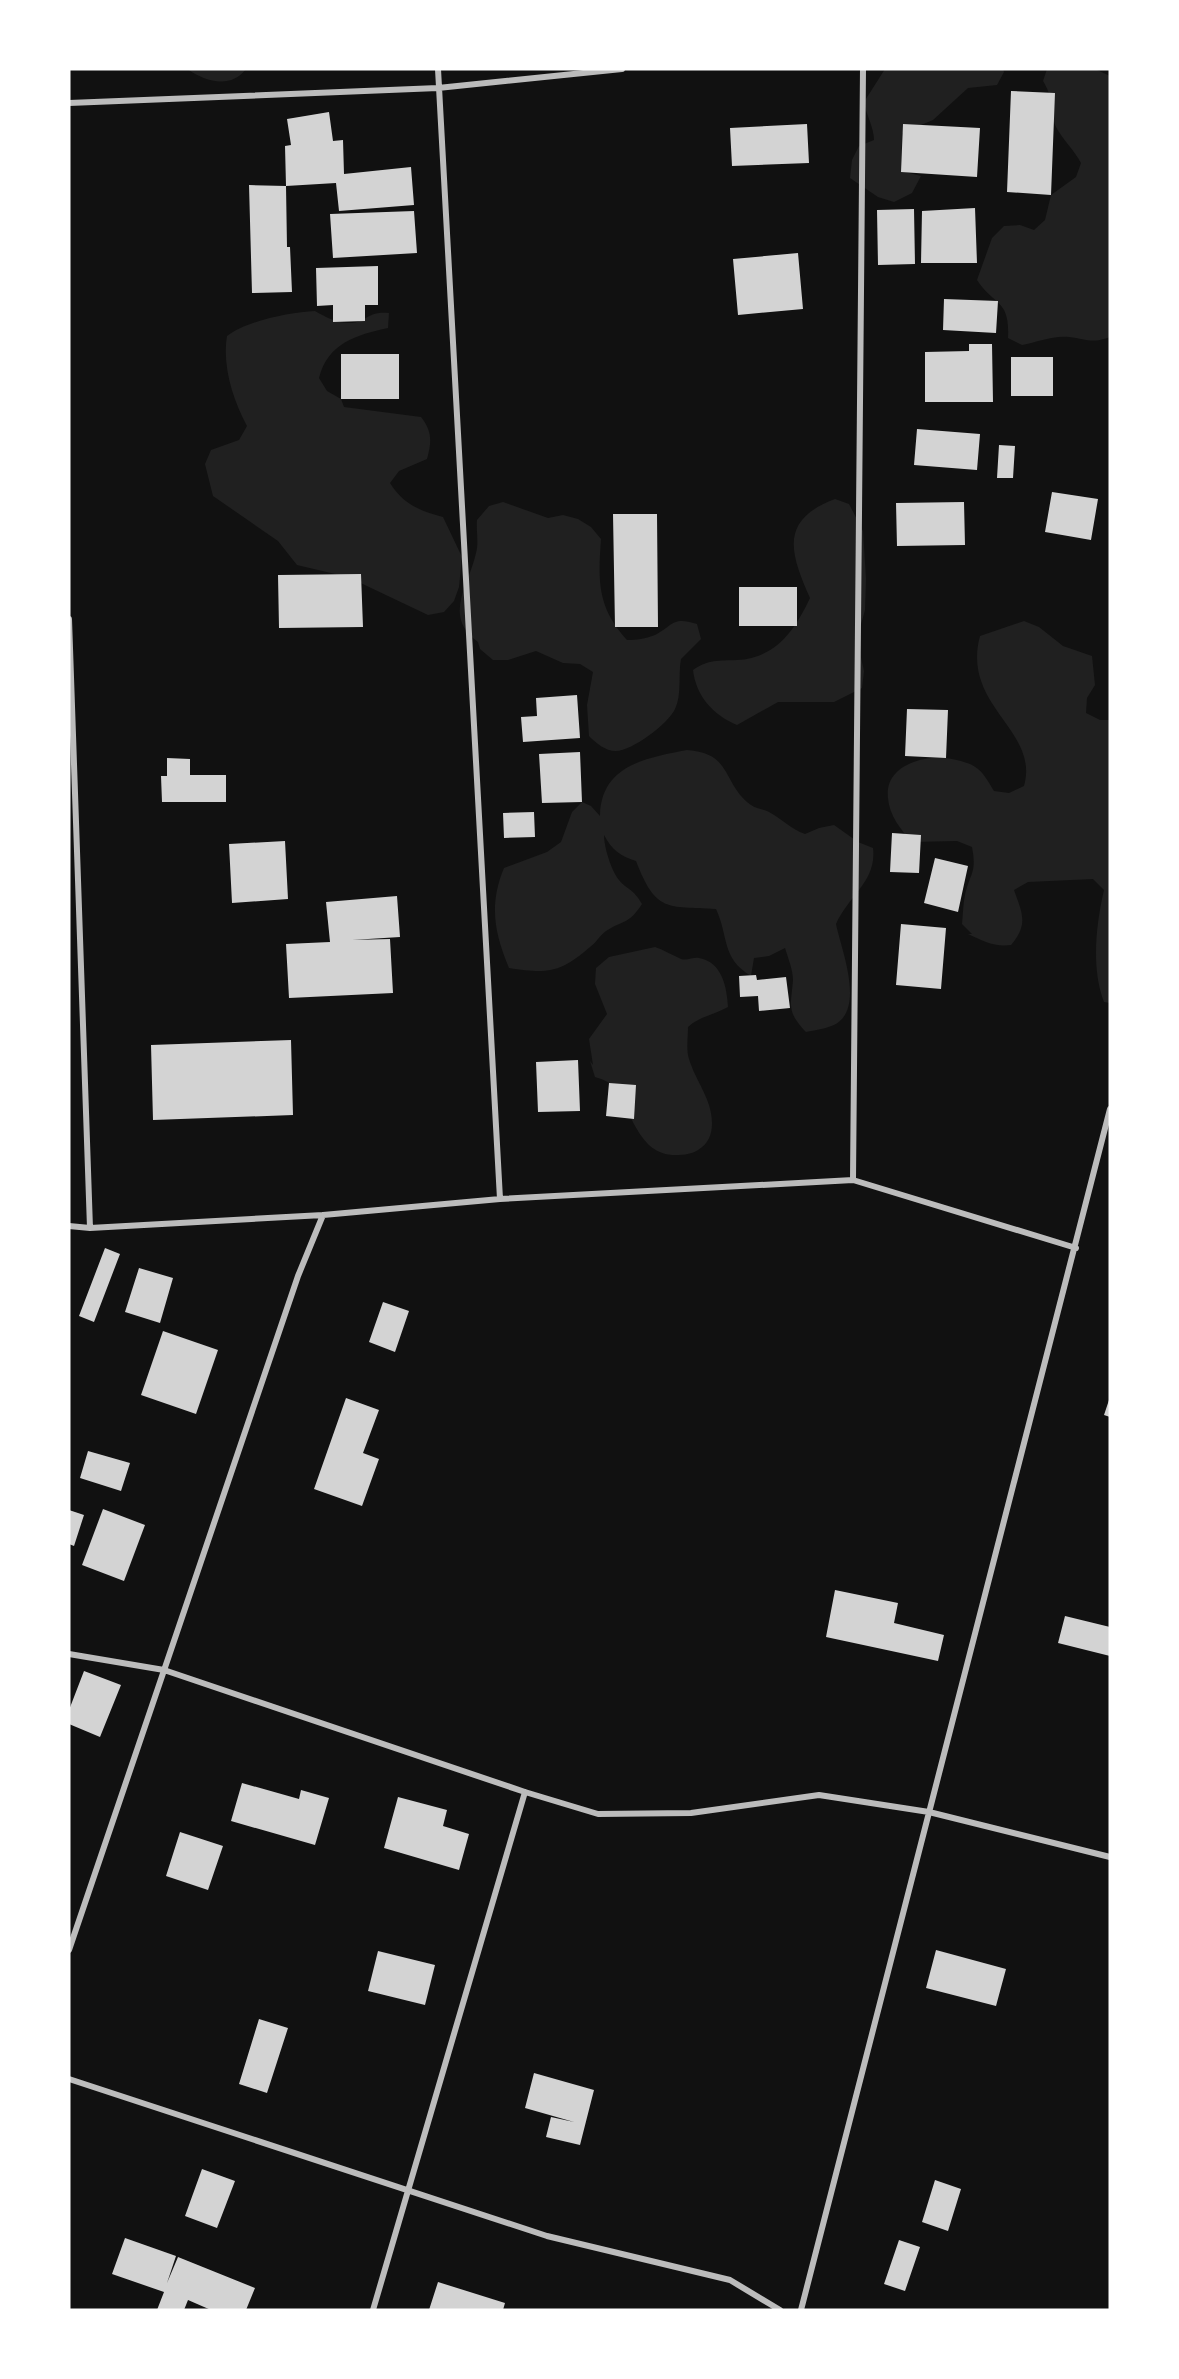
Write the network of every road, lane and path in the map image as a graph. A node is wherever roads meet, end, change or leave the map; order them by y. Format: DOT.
graph roads {
  1 [pos="438,69"];
  2 [pos="622,69"];
  3 [pos="864,69"];
  4 [pos="438,88"];
  5 [pos="69,103"];
  6 [pos="69,619"];
  7 [pos="1110,1109"];
  8 [pos="853,1180"];
  9 [pos="500,1199"];
  10 [pos="323,1215"];
  11 [pos="69,1226"];
  12 [pos="90,1228"];
  13 [pos="1076,1248"];
  14 [pos="69,1654"];
  15 [pos="164,1670"];
  16 [pos="525,1792"];
  17 [pos="929,1812"];
  18 [pos="1110,1857"];
  19 [pos="69,1950"];
  20 [pos="69,2079"];
  21 [pos="407,2192"];
  22 [pos="373,2310"];
  23 [pos="780,2310"];
  24 [pos="801,2310"];
  1 -- 4 [label="street"];
  2 -- 4 [label="street"];
  3 -- 8 [label="street"];
  4 -- 5 [label="street"];
  4 -- 9 [label="street"];
  6 -- 12 [label="street"];
  7 -- 13 [label="street"];
  8 -- 9 [label="street"];
  8 -- 13 [label="street"];
  9 -- 10 [label="street"];
  10 -- 12 [label="street"];
  10 -- 15 [label="street"];
  11 -- 12 [label="street"];
  13 -- 17 [label="street"];
  14 -- 15 [label="street"];
  15 -- 16 [label="street"];
  15 -- 19 [label="street"];
  16 -- 17 [label="street"];
  16 -- 21 [label="street"];
  17 -- 18 [label="street"];
  17 -- 24 [label="street"];
  20 -- 21 [label="street"];
  21 -- 22 [label="street"];
  21 -- 23 [label="street"];
}
